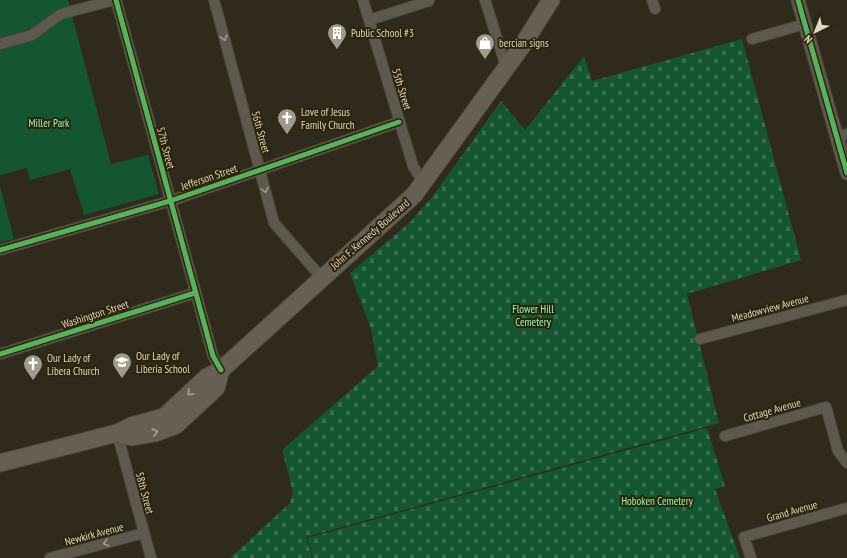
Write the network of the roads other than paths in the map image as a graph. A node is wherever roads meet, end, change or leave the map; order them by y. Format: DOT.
graph roads {
  1 [pos="115,0"];
  2 [pos="214,0"];
  3 [pos="363,0"];
  4 [pos="485,0"];
  5 [pos="551,0"];
  6 [pos="798,0"];
  7 [pos="429,1"];
  8 [pos="369,20"];
  9 [pos="805,24"];
  10 [pos="752,39"];
  11 [pos="0,44"];
  12 [pos="506,67"];
  13 [pos="399,122"];
  14 [pos="842,135"];
  15 [pos="259,171"];
  16 [pos="847,173"];
  17 [pos="423,182"];
  18 [pos="170,201"];
  19 [pos="0,250"];
  20 [pos="322,277"];
  21 [pos="195,293"];
  22 [pos="847,300"];
  23 [pos="700,339"];
  24 [pos="0,354"];
  25 [pos="221,370"];
  26 [pos="117,433"];
  27 [pos="725,436"];
  28 [pos="0,463"];
  29 [pos="847,463"];
  30 [pos="847,508"];
  31 [pos="144,533"];
  32 [pos="50,558"];
  33 [pos="151,558"];
  34 [pos="751,558"];
  1 -- 11 [label="street"];
  1 -- 18 [label="street, 57th Street"];
  2 -- 15 [label="street, 56th Street, one-way"];
  3 -- 8 [label="street, 55th Street"];
  4 -- 12 [label="street"];
  5 -- 12 [label="main road, John F. Kennedy Boulevard"];
  6 -- 9 [label="street"];
  7 -- 8 [label="street"];
  8 -- 13 [label="street, 55th Street"];
  9 -- 10 [label="street"];
  9 -- 14 [label="street"];
  12 -- 17 [label="main road, John F. Kennedy Boulevard"];
  13 -- 15 [label="street, Jefferson Street"];
  13 -- 17 [label="street, 55th Street"];
  14 -- 16 [label="street"];
  15 -- 18 [label="street, Jefferson Street"];
  15 -- 20 [label="street, 56th Street, one-way"];
  17 -- 20 [label="main road, John F. Kennedy Boulevard"];
  18 -- 19 [label="street, Jefferson Street"];
  18 -- 21 [label="street, 57th Street"];
  20 -- 25 [label="main road, John F. Kennedy Boulevard"];
  21 -- 24 [label="street, Washington Street"];
  21 -- 25 [label="street, 57th Street"];
  22 -- 23 [label="street, Meadowview Avenue"];
  25 -- 26 [label="main road, John F. Kennedy Boulevard"];
  26 -- 28 [label="main road, John F. Kennedy Boulevard"];
  26 -- 31 [label="street, 58th Street"];
  27 -- 29 [label="street, Cottage Avenue"];
  30 -- 34 [label="street, Grand Avenue"];
  31 -- 32 [label="street, Newkirk Avenue, one-way"];
  31 -- 33 [label="street, 58th Street"];
}
